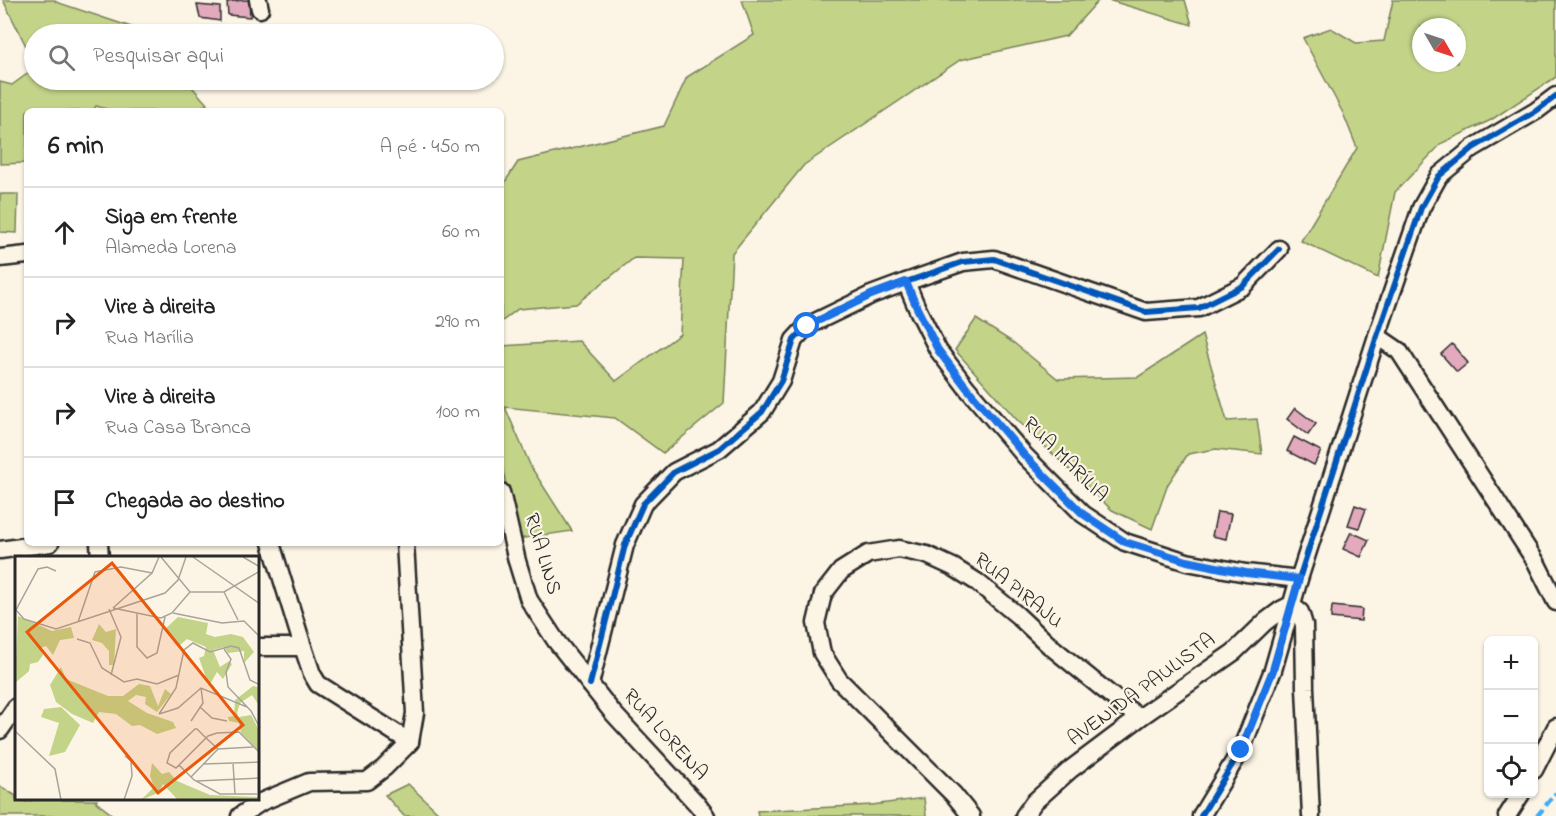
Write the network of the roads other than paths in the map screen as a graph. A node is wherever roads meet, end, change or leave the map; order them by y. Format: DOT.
graph roads {
  1 [pos="1556,96"];
  2 [pos="1279,249"];
  3 [pos="24,255"];
  4 [pos="0,258"];
  5 [pos="906,282"];
  6 [pos="1377,336"];
  7 [pos="504,505"];
  8 [pos="29,546"];
  9 [pos="272,546"];
  10 [pos="405,546"];
  11 [pos="0,550"];
  12 [pos="1299,579"];
  13 [pos="1556,602"];
  14 [pos="1291,605"];
  15 [pos="260,647"];
  16 [pos="303,647"];
  17 [pos="590,684"];
  18 [pos="15,709"];
  19 [pos="1139,718"];
  20 [pos="1556,727"];
  21 [pos="0,730"];
  22 [pos="410,742"];
  23 [pos="1538,761"];
  24 [pos="1518,798"];
  25 [pos="240,816"];
  26 [pos="706,816"];
  27 [pos="971,816"];
  28 [pos="1024,816"];
  29 [pos="1201,816"];
  30 [pos="1311,816"];
  31 [pos="1507,816"];
  1 -- 6 [label="street"];
  2 -- 5 [label="street"];
  3 -- 4 [label="street"];
  5 -- 12 [label="street, RUA MARÍLIA"];
  5 -- 17 [label="street"];
  6 -- 12 [label="street"];
  6 -- 13 [label="street"];
  7 -- 17 [label="street, RUA LINS"];
  8 -- 11 [label="street"];
  9 -- 16 [label="street"];
  10 -- 22 [label="street"];
  12 -- 14 [label="street"];
  14 -- 19 [label="street, AVENIDA PAULISTA"];
  14 -- 29 [label="street"];
  14 -- 30 [label="street"];
  15 -- 16 [label="street"];
  16 -- 22 [label="street"];
  17 -- 26 [label="street, RUA LORENA"];
  18 -- 21 [label="street"];
  19 -- 27 [label="street, RUA PIRAJU"];
  19 -- 28 [label="street, AVENIDA PAULISTA"];
  20 -- 23 [label="street"];
  22 -- 25 [label="street"];
  24 -- 31 [label="street"];
}
